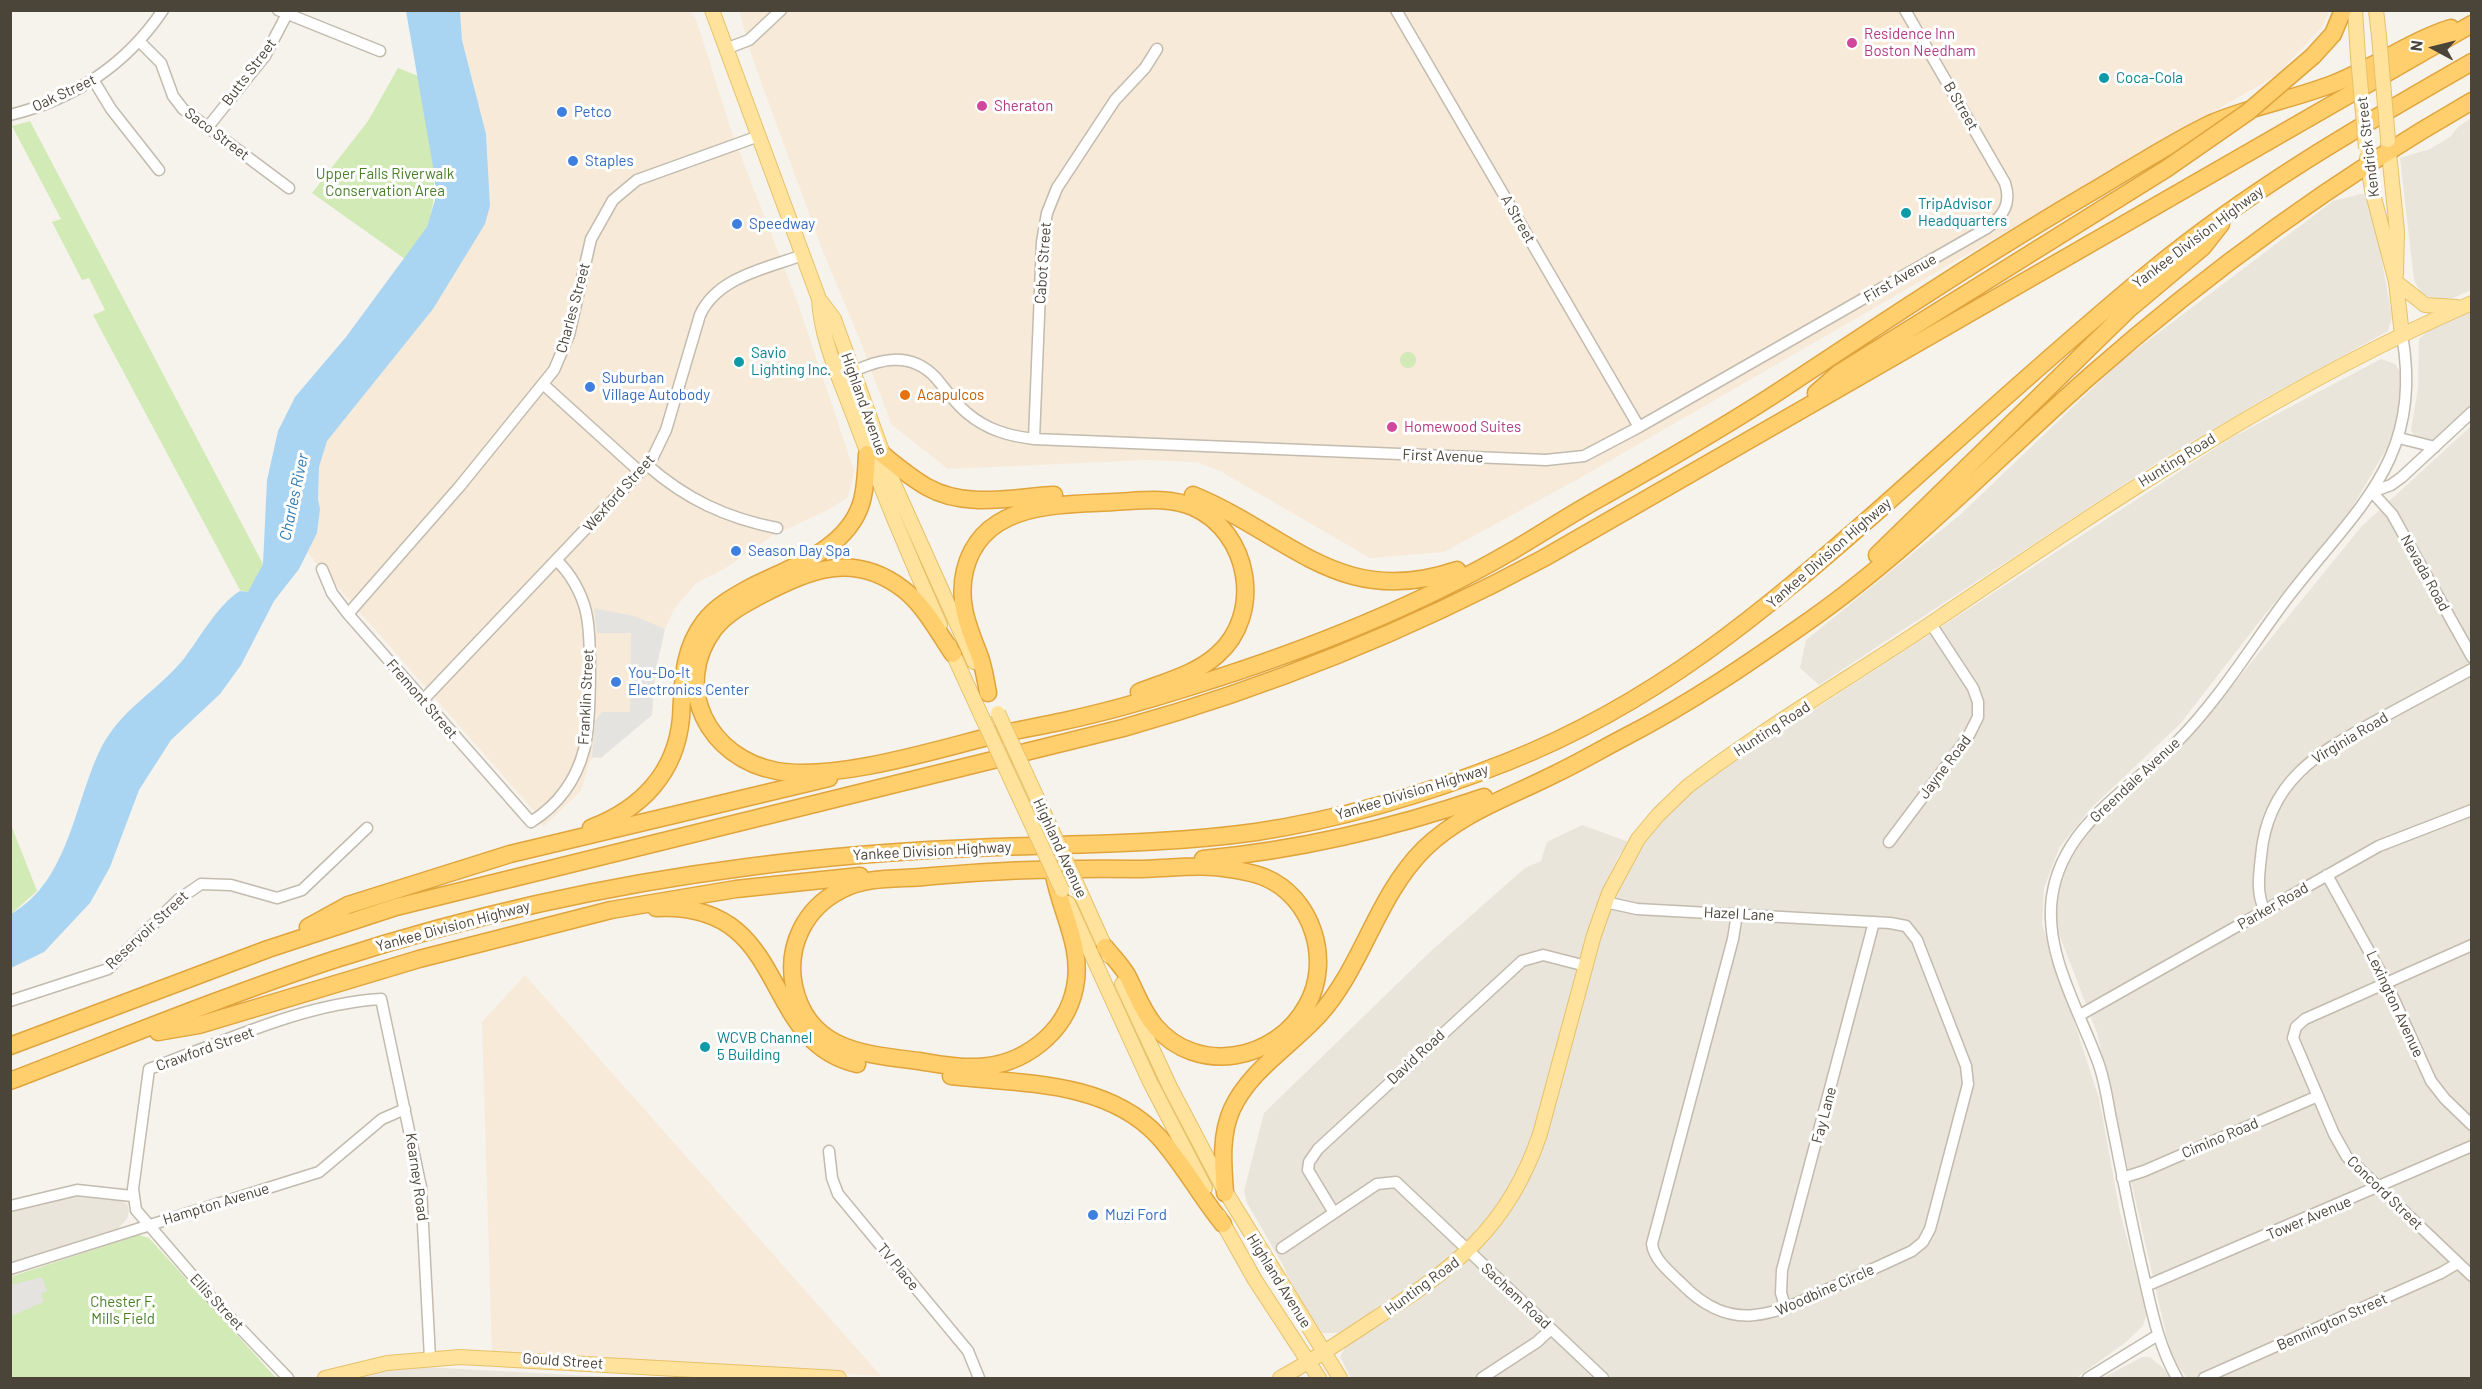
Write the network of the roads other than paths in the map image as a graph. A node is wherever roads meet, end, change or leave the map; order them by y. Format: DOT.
graph roads {
  1 [pos="162,10"];
  2 [pos="712,10"];
  3 [pos="781,10"];
  4 [pos="1396,10"];
  5 [pos="1905,10"];
  6 [pos="2343,10"];
  7 [pos="2355,10"];
  8 [pos="2376,10"];
  9 [pos="282,12"];
  10 [pos="2472,22"];
  11 [pos="140,41"];
  12 [pos="728,48"];
  13 [pos="1157,49"];
  14 [pos="380,51"];
  15 [pos="2472,62"];
  16 [pos="94,81"];
  17 [pos="2472,101"];
  18 [pos="10,115"];
  19 [pos="207,128"];
  20 [pos="759,136"];
  21 [pos="2389,144"];
  22 [pos="2367,155"];
  23 [pos="159,170"];
  24 [pos="289,188"];
  25 [pos="2007,205"];
  26 [pos="2237,205"];
  27 [pos="803,255"];
  28 [pos="2396,282"];
  29 [pos="819,299"];
  30 [pos="2469,304"];
  31 [pos="2402,335"];
  32 [pos="852,372"];
  33 [pos="839,378"];
  34 [pos="544,385"];
  35 [pos="2472,412"];
  36 [pos="1787,418"];
  37 [pos="1639,427"];
  38 [pos="2399,438"];
  39 [pos="1034,439"];
  40 [pos="2434,447"];
  41 [pos="875,454"];
  42 [pos="644,469"];
  43 [pos="2372,492"];
  44 [pos="777,528"];
  45 [pos="1537,534"];
  46 [pos="556,560"];
  47 [pos="322,569"];
  48 [pos="348,614"];
  49 [pos="1930,624"];
  50 [pos="1791,631"];
  51 [pos="953,654"];
  52 [pos="2472,657"];
  53 [pos="2472,669"];
  54 [pos="988,693"];
  55 [pos="423,700"];
  56 [pos="1026,728"];
  57 [pos="1589,756"];
  58 [pos="885,762"];
  59 [pos="2472,810"];
  60 [pos="531,822"];
  61 [pos="368,828"];
  62 [pos="1888,842"];
  63 [pos="542,846"];
  64 [pos="1102,868"];
  65 [pos="1053,871"];
  66 [pos="957,873"];
  67 [pos="2327,875"];
  68 [pos="1059,890"];
  69 [pos="1605,902"];
  70 [pos="2265,911"];
  71 [pos="1737,914"];
  72 [pos="578,920"];
  73 [pos="1874,922"];
  74 [pos="2472,945"];
  75 [pos="1105,946"];
  76 [pos="268,949"];
  77 [pos="1586,966"];
  78 [pos="2386,982"];
  79 [pos="381,999"];
  80 [pos="10,1001"];
  81 [pos="2080,1015"];
  82 [pos="116,1040"];
  83 [pos="10,1046"];
  84 [pos="10,1081"];
  85 [pos="2318,1096"];
  86 [pos="405,1109"];
  87 [pos="2472,1125"];
  88 [pos="2472,1146"];
  89 [pos="829,1151"];
  90 [pos="2122,1178"];
  91 [pos="2378,1188"];
  92 [pos="1226,1193"];
  93 [pos="132,1196"];
  94 [pos="10,1206"];
  95 [pos="1334,1213"];
  96 [pos="1223,1224"];
  97 [pos="147,1225"];
  98 [pos="1282,1248"];
  99 [pos="1469,1251"];
  100 [pos="2458,1263"];
  101 [pos="10,1269"];
  102 [pos="2472,1276"];
  103 [pos="2146,1286"];
  104 [pos="1786,1309"];
  105 [pos="1551,1329"];
  106 [pos="2158,1335"];
  107 [pos="1324,1352"];
  108 [pos="430,1358"];
  109 [pos="1308,1362"];
  110 [pos="694,1374"];
  111 [pos="288,1378"];
  112 [pos="325,1378"];
  113 [pos="839,1378"];
  114 [pos="979,1378"];
  115 [pos="1280,1378"];
  116 [pos="1319,1378"];
  117 [pos="1340,1378"];
  118 [pos="1482,1378"];
  119 [pos="1603,1378"];
  120 [pos="2089,1378"];
  121 [pos="2177,1378"];
  122 [pos="2204,1378"];
  1 -- 11 [label="street, Oak Street"];
  2 -- 12 [label="main road, Highland Avenue"];
  3 -- 12 [label="street"];
  4 -- 37 [label="street, A Street"];
  5 -- 25 [label="street, B Street"];
  6 -- 36 [label="highway, bridge"];
  7 -- 22 [label="main road, Kendrick Street, bridge"];
  8 -- 21 [label="main road, Kendrick Street, bridge"];
  9 -- 14 [label="street"];
  9 -- 19 [label="street, Butts Street"];
  10 -- 36 [label="highway"];
  10 -- 45 [label="highway"];
  11 -- 16 [label="street, Oak Street"];
  11 -- 19 [label="street, Saco Street"];
  12 -- 20 [label="main road, Highland Avenue"];
  13 -- 39 [label="street, Cabot Street"];
  15 -- 26 [label="highway, Yankee Division Highway"];
  16 -- 18 [label="street, Oak Street"];
  16 -- 23 [label="street"];
  17 -- 21 [label="highway"];
  19 -- 24 [label="street, Saco Street"];
  20 -- 27 [label="main road, Highland Avenue"];
  20 -- 34 [label="street, Charles Street"];
  21 -- 22 [label="highway"];
  21 -- 28 [label="main road, Kendrick Street"];
  22 -- 28 [label="main road, Kendrick Street"];
  22 -- 50 [label="highway"];
  25 -- 37 [label="street, First Avenue"];
  26 -- 50 [label="highway"];
  26 -- 82 [label="highway, Yankee Division Highway"];
  27 -- 29 [label="main road, Highland Avenue"];
  27 -- 42 [label="street, Wexford Street"];
  28 -- 30 [label="main road"];
  28 -- 31 [label="main road, Kendrick Street"];
  29 -- 32 [label="main road, Highland Avenue"];
  29 -- 33 [label="main road, Highland Avenue"];
  30 -- 31 [label="main road, Hunting Road"];
  31 -- 38 [label="street, Kendrick Street"];
  31 -- 49 [label="main road, Hunting Road"];
  32 -- 33 [label="street, First Avenue"];
  32 -- 39 [label="street, First Avenue"];
  32 -- 41 [label="main road, Highland Avenue"];
  33 -- 41 [label="main road, Highland Avenue"];
  34 -- 42 [label="street"];
  34 -- 48 [label="street, Charles Street"];
  35 -- 40 [label="street, Greendale Avenue"];
  36 -- 76 [label="highway"];
  37 -- 39 [label="street, First Avenue"];
  38 -- 40 [label="street"];
  38 -- 43 [label="street, Kendrick Street"];
  40 -- 43 [label="street, Greendale Avenue"];
  41 -- 45 [label="highway"];
  41 -- 51 [label="main road, Highland Avenue"];
  41 -- 54 [label="main road, Highland Avenue"];
  41 -- 63 [label="highway"];
  42 -- 44 [label="street"];
  42 -- 46 [label="street, Wexford Street"];
  43 -- 52 [label="street, Nevada Road"];
  43 -- 81 [label="street, Greendale Avenue"];
  45 -- 56 [label="highway"];
  46 -- 55 [label="street, Wexford Street"];
  46 -- 60 [label="street, Franklin Street"];
  47 -- 48 [label="street, Fremont Street"];
  48 -- 55 [label="street, Fremont Street"];
  49 -- 62 [label="street, Jayne Road"];
  49 -- 69 [label="main road, Hunting Road"];
  50 -- 57 [label="highway"];
  51 -- 58 [label="highway"];
  51 -- 65 [label="main road, Highland Avenue, bridge"];
  53 -- 70 [label="street, Virginia Road"];
  54 -- 56 [label="highway"];
  54 -- 75 [label="main road, Highland Avenue, bridge"];
  55 -- 60 [label="street, Fremont Street"];
  56 -- 58 [label="highway"];
  57 -- 64 [label="highway"];
  57 -- 92 [label="highway"];
  58 -- 63 [label="highway"];
  59 -- 67 [label="street, Parker Road"];
  61 -- 80 [label="street, Reservoir Street"];
  63 -- 76 [label="highway"];
  64 -- 66 [label="highway"];
  64 -- 75 [label="highway"];
  65 -- 68 [label="highway, bridge"];
  66 -- 68 [label="highway"];
  66 -- 72 [label="highway"];
  67 -- 70 [label="street, Parker Road"];
  67 -- 78 [label="street, Lexington Avenue"];
  68 -- 96 [label="main road, Highland Avenue"];
  69 -- 71 [label="street, Hazel Lane"];
  69 -- 77 [label="main road, Hunting Road"];
  70 -- 81 [label="street, Parker Road"];
  71 -- 73 [label="street, Hazel Lane"];
  71 -- 104 [label="street, Woodbine Circle"];
  72 -- 82 [label="highway"];
  72 -- 96 [label="highway"];
  73 -- 104 [label="street, Fay Lane"];
  73 -- 104 [label="street, Woodbine Circle"];
  74 -- 78 [label="street"];
  75 -- 92 [label="main road, Highland Avenue"];
  76 -- 83 [label="highway"];
  77 -- 95 [label="street, David Road"];
  77 -- 99 [label="main road, Hunting Road"];
  78 -- 85 [label="street, Concord Street"];
  78 -- 87 [label="street, Lexington Avenue"];
  79 -- 86 [label="street, Kearney Road"];
  79 -- 93 [label="street, Crawford Street"];
  81 -- 90 [label="street, Greendale Avenue"];
  82 -- 84 [label="highway, Yankee Division Highway"];
  85 -- 90 [label="street, Cimino Road"];
  85 -- 91 [label="street, Concord Street"];
  86 -- 97 [label="street, Hampton Avenue"];
  86 -- 108 [label="street, Kearney Road"];
  88 -- 91 [label="street, Tower Avenue"];
  89 -- 114 [label="street, TV Place"];
  90 -- 103 [label="street, Greendale Avenue"];
  91 -- 100 [label="street, Concord Street"];
  91 -- 103 [label="street, Tower Avenue"];
  92 -- 107 [label="main road, Highland Avenue"];
  93 -- 94 [label="street"];
  93 -- 97 [label="street"];
  95 -- 98 [label="street, Sachem Road"];
  95 -- 99 [label="street, Sachem Road"];
  96 -- 109 [label="main road, Highland Avenue"];
  97 -- 101 [label="street, Hampton Avenue"];
  97 -- 111 [label="street, Ellis Street"];
  99 -- 105 [label="street, Sachem Road"];
  99 -- 107 [label="main road, Hunting Road"];
  100 -- 102 [label="street, Concord Street"];
  100 -- 122 [label="street, Bennington Street"];
  103 -- 106 [label="street, Greendale Avenue"];
  105 -- 118 [label="street"];
  105 -- 119 [label="street, Sachem Road"];
  106 -- 120 [label="street"];
  106 -- 121 [label="street, Greendale Avenue"];
  107 -- 109 [label="main road, Hunting Road"];
  107 -- 117 [label="main road, Highland Avenue"];
  108 -- 110 [label="main road, Gould Street"];
  108 -- 112 [label="main road, Gould Street"];
  109 -- 115 [label="main road"];
  109 -- 116 [label="main road, Highland Avenue"];
  110 -- 113 [label="main road, Gould Street"];
}
